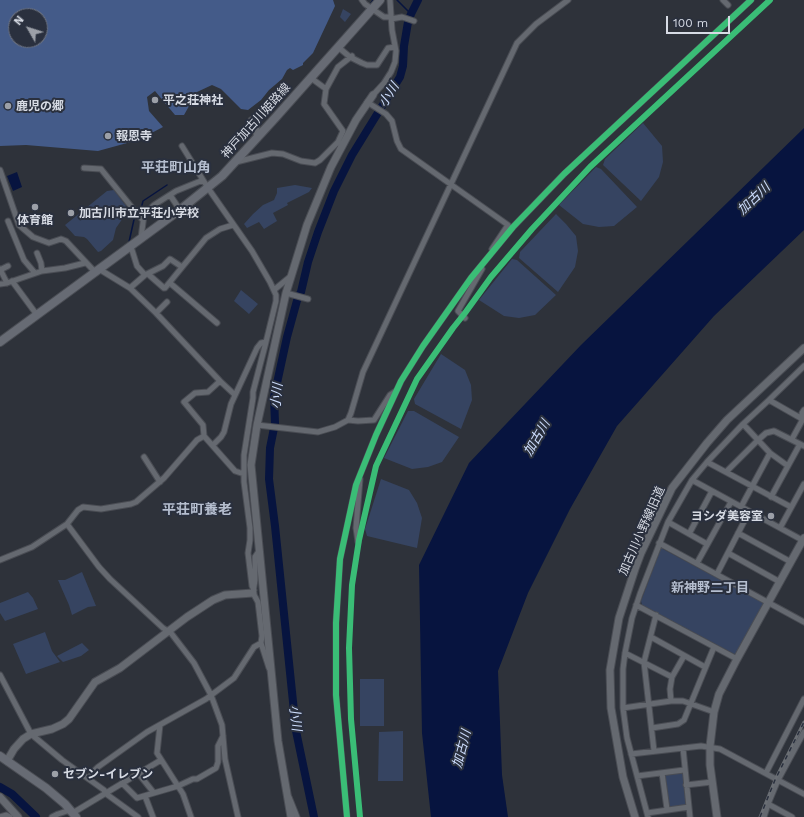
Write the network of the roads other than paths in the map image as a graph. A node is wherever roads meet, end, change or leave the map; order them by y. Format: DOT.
graph roads {
  1 [pos="362,0"];
  2 [pos="380,0"];
  3 [pos="390,0"];
  4 [pos="568,0"];
  5 [pos="723,0"];
  6 [pos="751,0"];
  7 [pos="728,5"];
  8 [pos="373,9"];
  9 [pos="391,18"];
  10 [pos="414,21"];
  11 [pos="338,47"];
  12 [pos="395,47"];
  13 [pos="351,56"];
  14 [pos="311,78"];
  15 [pos="326,89"];
  16 [pos="372,95"];
  17 [pos="367,102"];
  18 [pos="251,120"];
  19 [pos="259,137"];
  20 [pos="340,144"];
  21 [pos="182,146"];
  22 [pos="236,162"];
  23 [pos="84,168"];
  24 [pos="0,170"];
  25 [pos="203,180"];
  26 [pos="450,184"];
  27 [pos="208,188"];
  28 [pos="170,195"];
  29 [pos="180,210"];
  30 [pos="143,220"];
  31 [pos="8,221"];
  32 [pos="233,225"];
  33 [pos="142,238"];
  34 [pos="130,247"];
  35 [pos="37,253"];
  36 [pos="489,257"];
  37 [pos="86,263"];
  38 [pos="8,266"];
  39 [pos="182,267"];
  40 [pos="0,270"];
  41 [pos="42,271"];
  42 [pos="97,271"];
  43 [pos="36,273"];
  44 [pos="147,275"];
  45 [pos="291,276"];
  46 [pos="9,282"];
  47 [pos="170,283"];
  48 [pos="0,284"];
  49 [pos="130,288"];
  50 [pos="274,290"];
  51 [pos="286,293"];
  52 [pos="308,299"];
  53 [pos="167,302"];
  54 [pos="156,313"];
  55 [pos="37,315"];
  56 [pos="465,318"];
  57 [pos="217,323"];
  58 [pos="0,341"];
  59 [pos="266,342"];
  60 [pos="804,348"];
  61 [pos="804,366"];
  62 [pos="220,381"];
  63 [pos="397,391"];
  64 [pos="235,395"];
  65 [pos="769,400"];
  66 [pos="804,410"];
  67 [pos="803,419"];
  68 [pos="348,420"];
  69 [pos="743,424"];
  70 [pos="257,425"];
  71 [pos="204,436"];
  72 [pos="792,439"];
  73 [pos="758,440"];
  74 [pos="213,445"];
  75 [pos="802,445"];
  76 [pos="770,453"];
  77 [pos="144,457"];
  78 [pos="707,462"];
  79 [pos="788,466"];
  80 [pos="726,472"];
  81 [pos="244,474"];
  82 [pos="360,476"];
  83 [pos="692,480"];
  84 [pos="160,482"];
  85 [pos="804,484"];
  86 [pos="752,486"];
  87 [pos="712,491"];
  88 [pos="771,497"];
  89 [pos="731,502"];
  90 [pos="255,503"];
  91 [pos="741,507"];
  92 [pos="791,508"];
  93 [pos="749,512"];
  94 [pos="668,522"];
  95 [pos="67,524"];
  96 [pos="780,528"];
  97 [pos="738,533"];
  98 [pos="689,534"];
  99 [pos="804,540"];
  100 [pos="358,542"];
  101 [pos="659,543"];
  102 [pos="707,544"];
  103 [pos="260,550"];
  104 [pos="728,553"];
  105 [pos="0,560"];
  106 [pos="791,562"];
  107 [pos="697,563"];
  108 [pos="716,574"];
  109 [pos="780,582"];
  110 [pos="253,592"];
  111 [pos="768,603"];
  112 [pos="636,605"];
  113 [pos="656,615"];
  114 [pos="804,622"];
  115 [pos="168,630"];
  116 [pos="651,637"];
  117 [pos="261,643"];
  118 [pos="714,647"];
  119 [pos="625,653"];
  120 [pos="684,656"];
  121 [pos="737,659"];
  122 [pos="644,662"];
  123 [pos="705,667"];
  124 [pos="271,671"];
  125 [pos="0,675"];
  126 [pos="672,677"];
  127 [pos="211,695"];
  128 [pos="804,699"];
  129 [pos="671,701"];
  130 [pos="649,704"];
  131 [pos="690,704"];
  132 [pos="623,708"];
  133 [pos="714,712"];
  134 [pos="160,725"];
  135 [pos="652,728"];
  136 [pos="804,732"];
  137 [pos="31,734"];
  138 [pos="224,734"];
  139 [pos="710,746"];
  140 [pos="683,748"];
  141 [pos="654,751"];
  142 [pos="631,754"];
  143 [pos="4,759"];
  144 [pos="161,760"];
  145 [pos="684,770"];
  146 [pos="138,773"];
  147 [pos="662,773"];
  148 [pos="766,773"];
  149 [pos="637,776"];
  150 [pos="89,779"];
  151 [pos="778,780"];
  152 [pos="712,782"];
  153 [pos="122,783"];
  154 [pos="686,785"];
  155 [pos="178,786"];
  156 [pos="105,793"];
  157 [pos="154,793"];
  158 [pos="287,794"];
  159 [pos="804,794"];
  160 [pos="144,796"];
  161 [pos="0,797"];
  162 [pos="768,804"];
  163 [pos="689,807"];
  164 [pos="667,809"];
  165 [pos="73,813"];
  166 [pos="648,815"];
  167 [pos="786,816"];
  168 [pos="0,817"];
  169 [pos="10,817"];
  170 [pos="18,817"];
  171 [pos="52,817"];
  172 [pos="138,817"];
  173 [pos="153,817"];
  174 [pos="191,817"];
  175 [pos="238,817"];
  176 [pos="291,817"];
  177 [pos="297,817"];
  178 [pos="347,817"];
  179 [pos="635,817"];
  180 [pos="690,817"];
  181 [pos="717,817"];
  182 [pos="764,817"];
  183 [pos="792,817"];
  1 -- 8 [label="street"];
  2 -- 8 [label="main road, 神戸加古川姫路線"];
  3 -- 9 [label="street"];
  4 -- 26 [label="street"];
  5 -- 7 [label="street"];
  6 -- 36 [label="street"];
  8 -- 9 [label="street"];
  8 -- 11 [label="main road, 神戸加古川姫路線"];
  9 -- 10 [label="street"];
  9 -- 12 [label="street"];
  11 -- 13 [label="street"];
  11 -- 14 [label="main road, 神戸加古川姫路線"];
  12 -- 13 [label="street"];
  12 -- 16 [label="street"];
  13 -- 15 [label="street"];
  14 -- 15 [label="street"];
  14 -- 19 [label="main road, 神戸加古川姫路線"];
  15 -- 20 [label="street"];
  16 -- 17 [label="street"];
  17 -- 20 [label="street"];
  17 -- 26 [label="street"];
  18 -- 19 [label="street"];
  19 -- 22 [label="main road, 神戸加古川姫路線"];
  20 -- 22 [label="street"];
  20 -- 45 [label="street"];
  21 -- 25 [label="street"];
  22 -- 27 [label="main road, 神戸加古川姫路線"];
  23 -- 30 [label="street"];
  24 -- 37 [label="street"];
  25 -- 27 [label="street"];
  25 -- 28 [label="street"];
  26 -- 36 [label="street"];
  26 -- 68 [label="street"];
  27 -- 29 [label="main road, 神戸加古川姫路線"];
  27 -- 32 [label="street"];
  28 -- 29 [label="street"];
  28 -- 30 [label="street"];
  29 -- 33 [label="main road, 神戸加古川姫路線"];
  30 -- 33 [label="street"];
  31 -- 43 [label="street"];
  32 -- 39 [label="street"];
  32 -- 50 [label="street"];
  33 -- 34 [label="main road, 神戸加古川姫路線"];
  34 -- 42 [label="main road, 神戸加古川姫路線"];
  34 -- 44 [label="street"];
  35 -- 41 [label="street"];
  36 -- 56 [label="street"];
  36 -- 63 [label="street"];
  37 -- 41 [label="street"];
  37 -- 42 [label="street"];
  38 -- 40 [label="street"];
  39 -- 44 [label="street"];
  39 -- 47 [label="street"];
  40 -- 46 [label="street"];
  41 -- 43 [label="street"];
  42 -- 49 [label="street"];
  42 -- 55 [label="main road, 神戸加古川姫路線"];
  43 -- 46 [label="street"];
  44 -- 47 [label="street"];
  44 -- 49 [label="street"];
  45 -- 50 [label="street"];
  45 -- 51 [label="street"];
  46 -- 48 [label="street"];
  46 -- 55 [label="street"];
  47 -- 57 [label="street"];
  49 -- 54 [label="street"];
  50 -- 59 [label="street"];
  51 -- 52 [label="street"];
  51 -- 70 [label="street"];
  53 -- 54 [label="street"];
  54 -- 62 [label="street"];
  55 -- 58 [label="main road, 神戸加古川姫路線"];
  59 -- 64 [label="street"];
  59 -- 81 [label="street"];
  60 -- 179 [label="street, 加古川小野線旧道"];
  61 -- 65 [label="street"];
  62 -- 64 [label="street"];
  62 -- 71 [label="street"];
  63 -- 68 [label="street"];
  63 -- 82 [label="street"];
  64 -- 74 [label="street"];
  65 -- 67 [label="street"];
  65 -- 69 [label="street"];
  66 -- 67 [label="street"];
  67 -- 72 [label="street"];
  68 -- 70 [label="street"];
  69 -- 73 [label="street"];
  69 -- 78 [label="street"];
  70 -- 90 [label="street"];
  71 -- 74 [label="street"];
  71 -- 84 [label="street"];
  72 -- 73 [label="street"];
  72 -- 75 [label="street"];
  73 -- 76 [label="street"];
  73 -- 80 [label="street"];
  74 -- 81 [label="street"];
  75 -- 79 [label="street"];
  76 -- 79 [label="street"];
  76 -- 86 [label="street"];
  77 -- 84 [label="street"];
  78 -- 80 [label="street"];
  78 -- 83 [label="street"];
  79 -- 88 [label="street"];
  80 -- 86 [label="street"];
  81 -- 90 [label="street"];
  81 -- 110 [label="street"];
  82 -- 100 [label="street"];
  82 -- 178 [label="street"];
  83 -- 87 [label="street"];
  83 -- 94 [label="street"];
  84 -- 95 [label="street"];
  85 -- 92 [label="street"];
  86 -- 88 [label="street"];
  86 -- 91 [label="street"];
  87 -- 89 [label="street"];
  87 -- 98 [label="street"];
  88 -- 92 [label="street"];
  89 -- 91 [label="street"];
  89 -- 102 [label="street"];
  90 -- 103 [label="street"];
  91 -- 93 [label="street"];
  92 -- 96 [label="street"];
  93 -- 96 [label="street"];
  93 -- 97 [label="street"];
  94 -- 98 [label="street"];
  94 -- 101 [label="street"];
  95 -- 105 [label="street"];
  95 -- 115 [label="street"];
  96 -- 99 [label="street"];
  97 -- 104 [label="street"];
  97 -- 106 [label="street"];
  98 -- 102 [label="street"];
  99 -- 106 [label="street"];
  101 -- 107 [label="street"];
  101 -- 112 [label="street"];
  102 -- 107 [label="street"];
  103 -- 110 [label="street"];
  103 -- 124 [label="street"];
  104 -- 108 [label="street"];
  104 -- 109 [label="street"];
  106 -- 109 [label="street"];
  107 -- 108 [label="street"];
  108 -- 111 [label="street"];
  109 -- 111 [label="street"];
  110 -- 115 [label="street"];
  110 -- 117 [label="street"];
  111 -- 114 [label="street"];
  111 -- 121 [label="street"];
  112 -- 113 [label="street"];
  112 -- 119 [label="street"];
  113 -- 116 [label="street"];
  113 -- 118 [label="street"];
  115 -- 127 [label="street"];
  115 -- 137 [label="street"];
  116 -- 120 [label="street"];
  116 -- 122 [label="street"];
  117 -- 124 [label="street"];
  117 -- 127 [label="street"];
  118 -- 121 [label="street"];
  118 -- 123 [label="street"];
  119 -- 122 [label="street"];
  119 -- 132 [label="street"];
  120 -- 123 [label="street"];
  120 -- 126 [label="street"];
  121 -- 133 [label="street"];
  122 -- 126 [label="street"];
  122 -- 130 [label="street"];
  123 -- 131 [label="street"];
  124 -- 158 [label="street"];
  125 -- 137 [label="street"];
  126 -- 129 [label="street"];
  127 -- 134 [label="street"];
  127 -- 138 [label="street"];
  128 -- 148 [label="street"];
  129 -- 130 [label="street"];
  129 -- 131 [label="street"];
  130 -- 132 [label="street"];
  130 -- 135 [label="street"];
  131 -- 133 [label="street"];
  131 -- 135 [label="street"];
  132 -- 142 [label="street"];
  133 -- 139 [label="street"];
  134 -- 144 [label="street"];
  134 -- 150 [label="street"];
  135 -- 141 [label="street"];
  136 -- 151 [label="street"];
  137 -- 143 [label="street"];
  137 -- 150 [label="street"];
  138 -- 155 [label="street"];
  138 -- 175 [label="street"];
  139 -- 140 [label="street"];
  139 -- 148 [label="street"];
  139 -- 152 [label="street"];
  140 -- 141 [label="street"];
  140 -- 145 [label="street"];
  141 -- 142 [label="street"];
  142 -- 149 [label="street"];
  143 -- 165 [label="main road"];
  144 -- 146 [label="street"];
  144 -- 155 [label="street"];
  145 -- 147 [label="street"];
  145 -- 154 [label="street"];
  146 -- 153 [label="street"];
  146 -- 157 [label="street"];
  147 -- 149 [label="street"];
  147 -- 164 [label="street"];
  148 -- 151 [label="street"];
  149 -- 166 [label="street"];
  150 -- 156 [label="street"];
  151 -- 159 [label="street"];
  151 -- 162 [label="street"];
  152 -- 154 [label="street"];
  152 -- 181 [label="street"];
  153 -- 156 [label="street"];
  153 -- 160 [label="street"];
  154 -- 163 [label="street"];
  155 -- 157 [label="street"];
  155 -- 174 [label="street"];
  156 -- 165 [label="street"];
  156 -- 172 [label="street"];
  157 -- 160 [label="street"];
  158 -- 176 [label="street"];
  158 -- 177 [label="street"];
  160 -- 173 [label="street"];
  161 -- 170 [label="street"];
  162 -- 167 [label="street"];
  162 -- 182 [label="street"];
  163 -- 164 [label="street"];
  163 -- 180 [label="street"];
  164 -- 166 [label="street"];
  165 -- 171 [label="street"];
  167 -- 183 [label="street"];
  168 -- 169 [label="street"];
}
